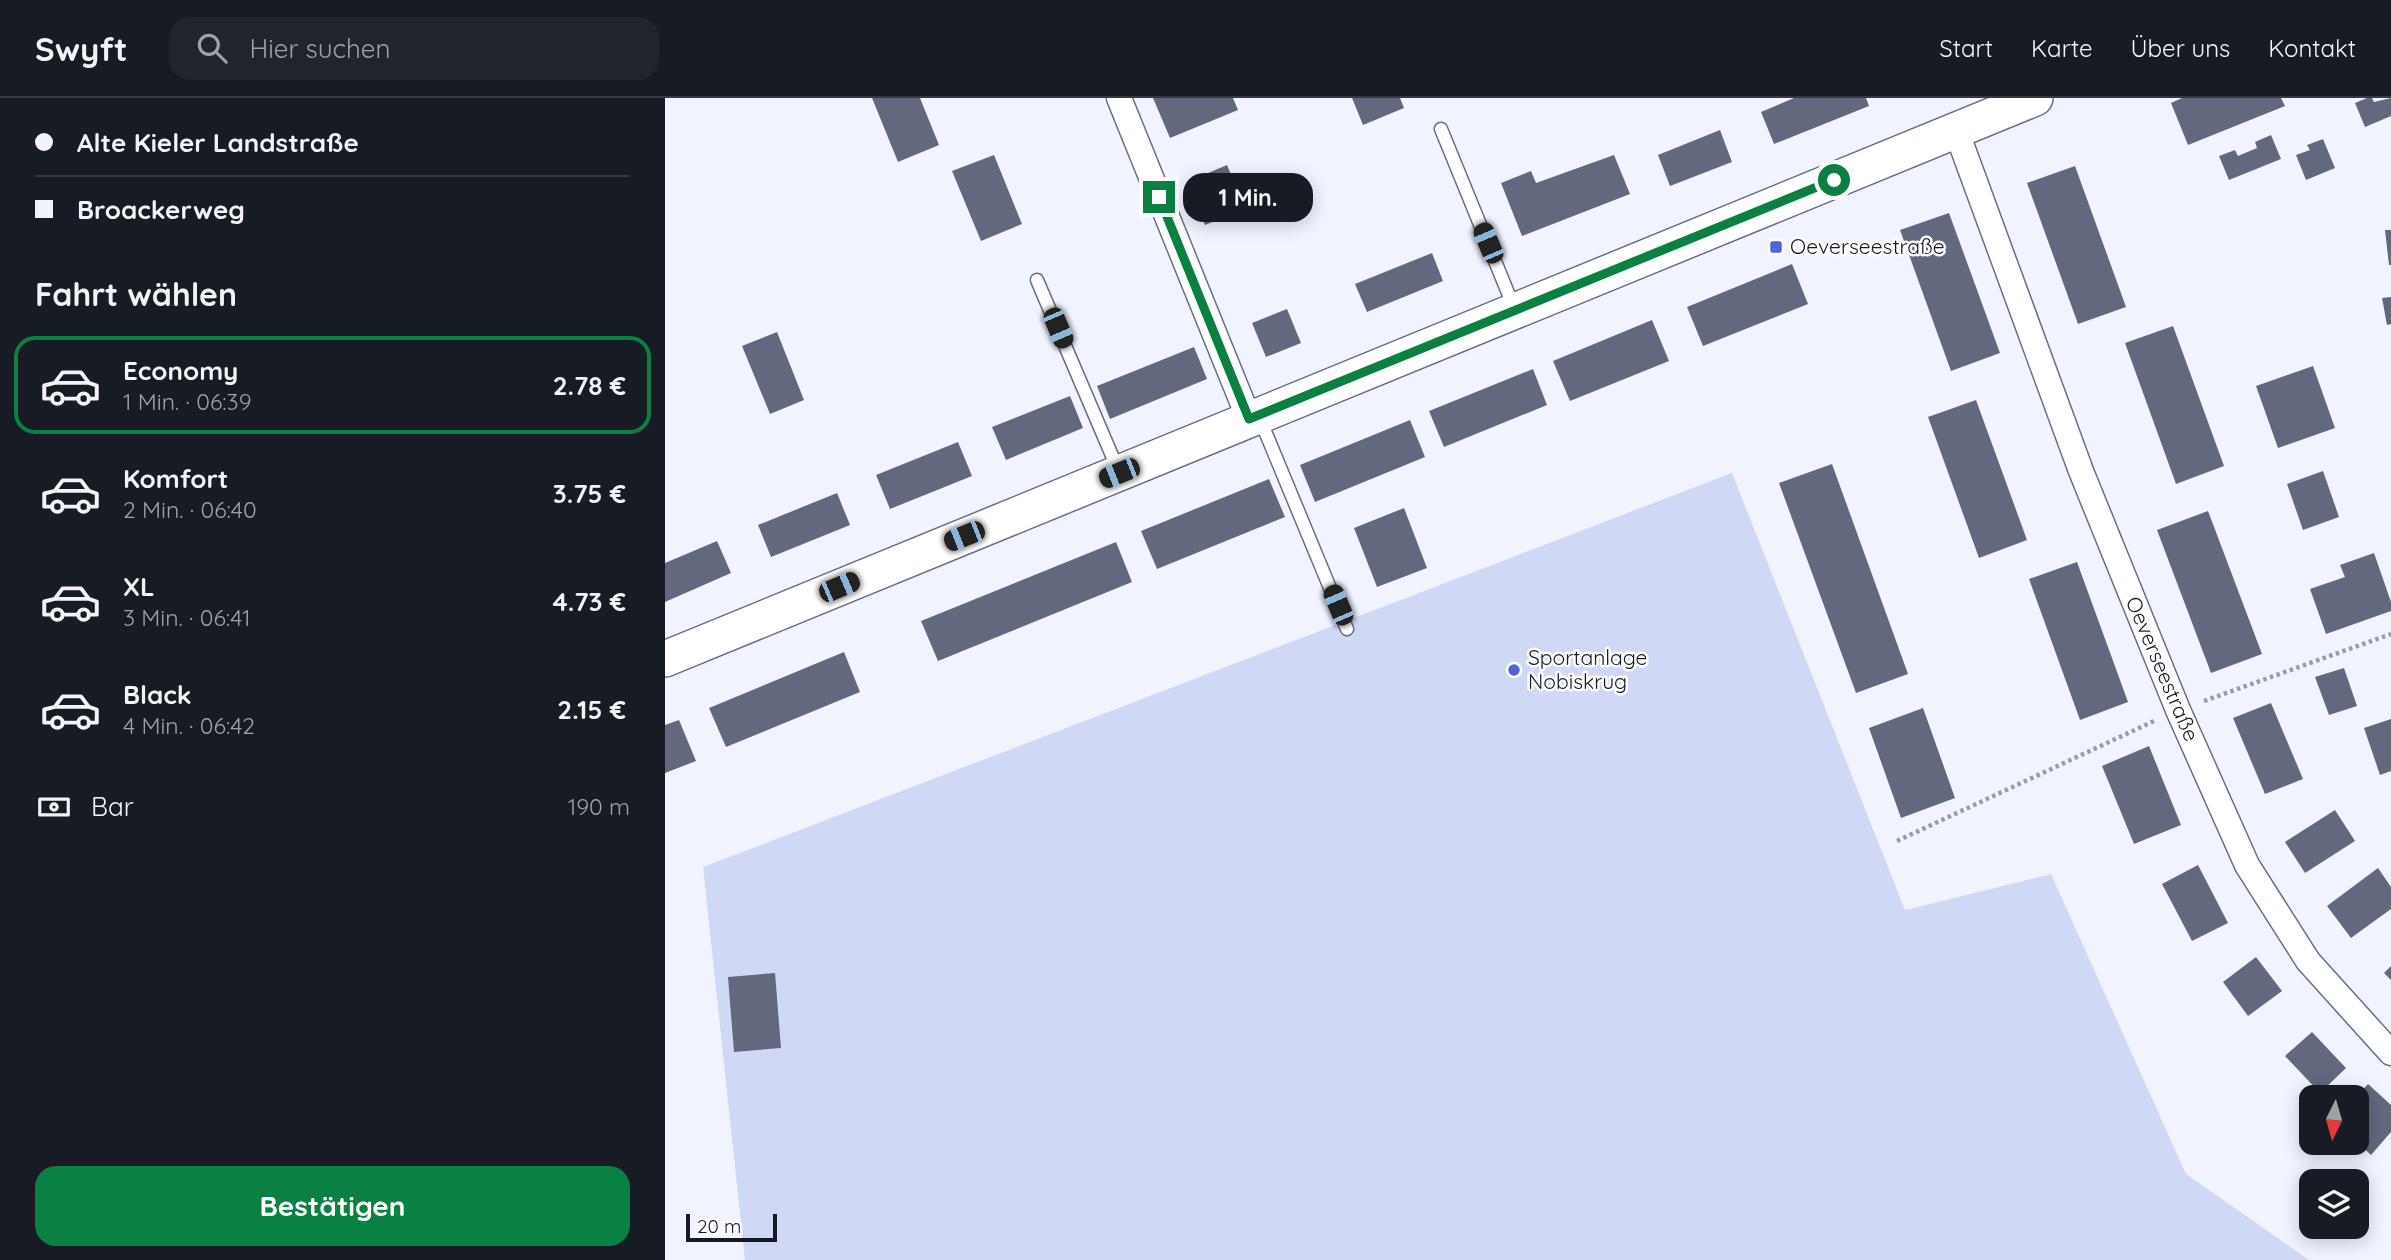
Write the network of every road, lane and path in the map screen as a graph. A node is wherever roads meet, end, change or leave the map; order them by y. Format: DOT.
graph roads {
  1 [pos="1119,98"];
  2 [pos="2020,101"];
  3 [pos="1441,130"];
  4 [pos="1957,130"];
  5 [pos="1037,280"];
  6 [pos="1516,312"];
  7 [pos="1254,417"];
  8 [pos="1119,473"];
  9 [pos="1347,629"];
  10 [pos="2391,634"];
  11 [pos="665,659"];
  12 [pos="2178,710"];
  13 [pos="1896,841"];
  14 [pos="2391,1053"];
  1 -- 7 [label="street"];
  2 -- 4 [label="street"];
  3 -- 6 [label="lane"];
  4 -- 6 [label="street"];
  4 -- 12 [label="street, Oeverseestraße"];
  5 -- 8 [label="lane"];
  6 -- 7 [label="street"];
  7 -- 8 [label="street"];
  7 -- 9 [label="lane"];
  8 -- 11 [label="street"];
  10 -- 12 [label="path"];
  12 -- 13 [label="path"];
  12 -- 14 [label="street, Oeverseestraße"];
}
